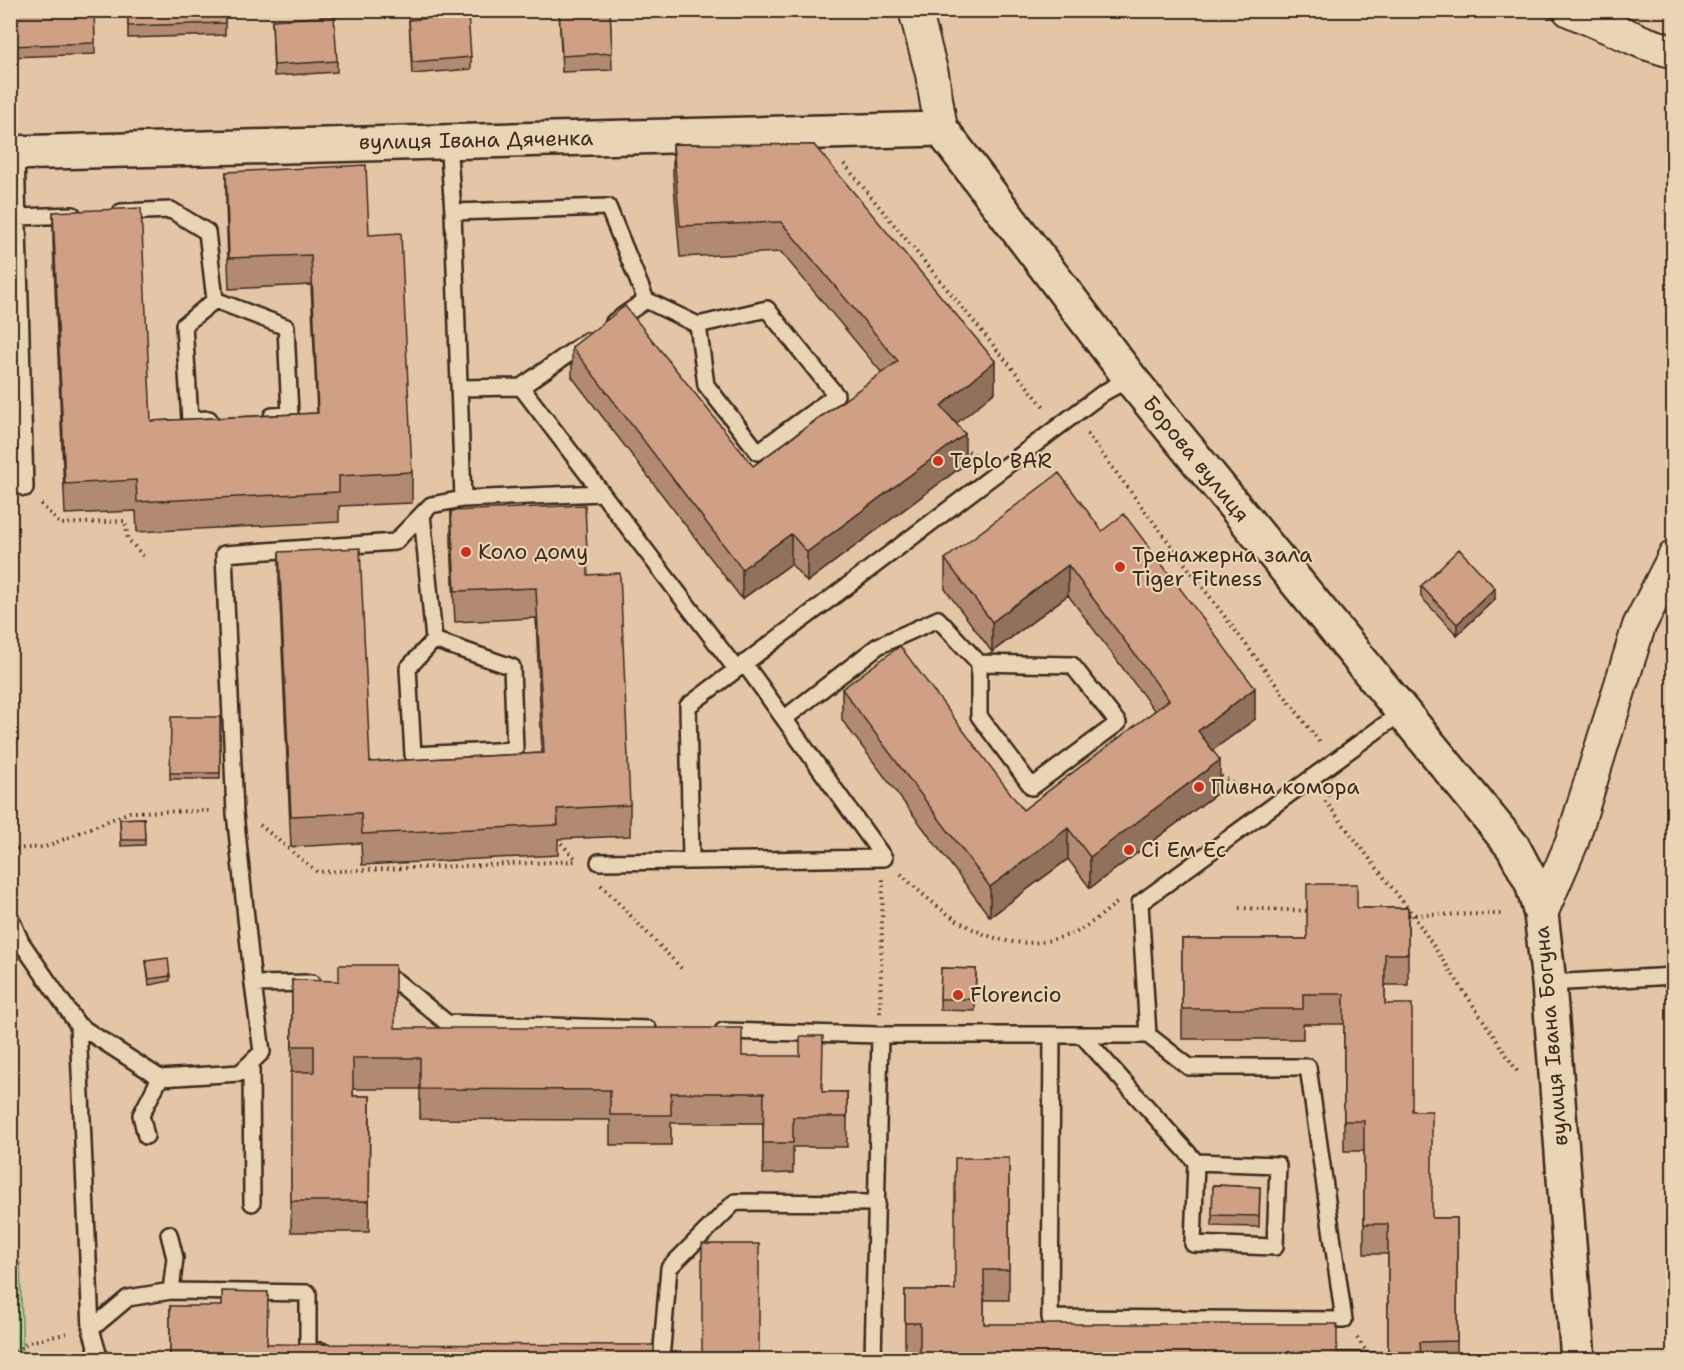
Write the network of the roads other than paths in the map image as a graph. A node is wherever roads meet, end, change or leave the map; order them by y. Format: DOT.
graph roads {
  1 [pos="915,10"];
  2 [pos="1569,10"];
  3 [pos="1674,52"];
  4 [pos="941,129"];
  5 [pos="447,140"];
  6 [pos="14,152"];
  7 [pos="453,212"];
  8 [pos="19,218"];
  9 [pos="215,300"];
  10 [pos="646,300"];
  11 [pos="698,325"];
  12 [pos="1130,378"];
  13 [pos="521,387"];
  14 [pos="460,388"];
  15 [pos="257,417"];
  16 [pos="224,419"];
  17 [pos="25,488"];
  18 [pos="602,493"];
  19 [pos="463,500"];
  20 [pos="422,514"];
  21 [pos="1674,557"];
  22 [pos="434,640"];
  23 [pos="979,663"];
  24 [pos="740,666"];
  25 [pos="1402,712"];
  26 [pos="785,718"];
  27 [pos="599,861"];
  28 [pos="691,861"];
  29 [pos="1540,914"];
  30 [pos="10,917"];
  31 [pos="1674,976"];
  32 [pos="360,982"];
  33 [pos="1549,982"];
  34 [pos="325,983"];
  35 [pos="254,984"];
  36 [pos="78,1025"];
  37 [pos="666,1029"];
  38 [pos="713,1030"];
  39 [pos="880,1035"];
  40 [pos="1052,1035"];
  41 [pos="1082,1035"];
  42 [pos="1148,1035"];
  43 [pos="251,1063"];
  44 [pos="160,1078"];
  45 [pos="146,1136"];
  46 [pos="1196,1162"];
  47 [pos="252,1203"];
  48 [pos="877,1203"];
  49 [pos="169,1234"];
  50 [pos="171,1291"];
  51 [pos="90,1329"];
  52 [pos="332,1351"];
  53 [pos="614,1358"];
  54 [pos="100,1359"];
  55 [pos="873,1359"];
  56 [pos="1578,1359"];
  1 -- 4 [label="street, Борова вулиця"];
  2 -- 3 [label="street"];
  4 -- 5 [label="street, вулиця Івана Дяченка"];
  4 -- 12 [label="street, Борова вулиця"];
  5 -- 6 [label="street, вулиця Івана Дяченка"];
  5 -- 7 [label="lane"];
  6 -- 8 [label="lane"];
  7 -- 10 [label="lane"];
  7 -- 14 [label="lane"];
  8 -- 9 [label="lane"];
  8 -- 17 [label="lane"];
  9 -- 15 [label="lane"];
  9 -- 16 [label="lane"];
  10 -- 11 [label="lane"];
  10 -- 13 [label="lane"];
  11 -- 11 [label="lane"];
  12 -- 24 [label="lane"];
  12 -- 25 [label="street, Борова вулиця"];
  13 -- 14 [label="lane"];
  13 -- 18 [label="lane"];
  14 -- 19 [label="lane"];
  18 -- 19 [label="lane"];
  18 -- 24 [label="lane"];
  19 -- 20 [label="lane"];
  20 -- 22 [label="lane"];
  20 -- 35 [label="lane"];
  21 -- 29 [label="street, вулиця Івана Богуна"];
  22 -- 22 [label="lane"];
  23 -- 23 [label="lane"];
  23 -- 26 [label="lane"];
  24 -- 26 [label="lane"];
  24 -- 28 [label="lane"];
  25 -- 29 [label="street, Борова вулиця"];
  25 -- 42 [label="lane"];
  26 -- 28 [label="lane"];
  27 -- 28 [label="lane"];
  29 -- 33 [label="street, вулиця Івана Богуна"];
  30 -- 36 [label="lane"];
  31 -- 33 [label="lane"];
  32 -- 37 [label="lane"];
  33 -- 56 [label="street, вулиця Івана Богуна"];
  34 -- 35 [label="lane"];
  35 -- 43 [label="lane"];
  36 -- 44 [label="lane"];
  36 -- 51 [label="lane"];
  38 -- 39 [label="lane"];
  39 -- 40 [label="lane"];
  39 -- 48 [label="lane"];
  40 -- 41 [label="lane"];
  40 -- 42 [label="lane"];
  41 -- 42 [label="lane"];
  41 -- 46 [label="lane"];
  43 -- 44 [label="lane"];
  43 -- 47 [label="lane"];
  44 -- 45 [label="lane"];
  46 -- 46 [label="lane"];
  48 -- 53 [label="lane"];
  48 -- 55 [label="lane"];
  49 -- 50 [label="lane"];
  50 -- 51 [label="lane"];
  50 -- 52 [label="lane"];
  51 -- 54 [label="lane"];
}
